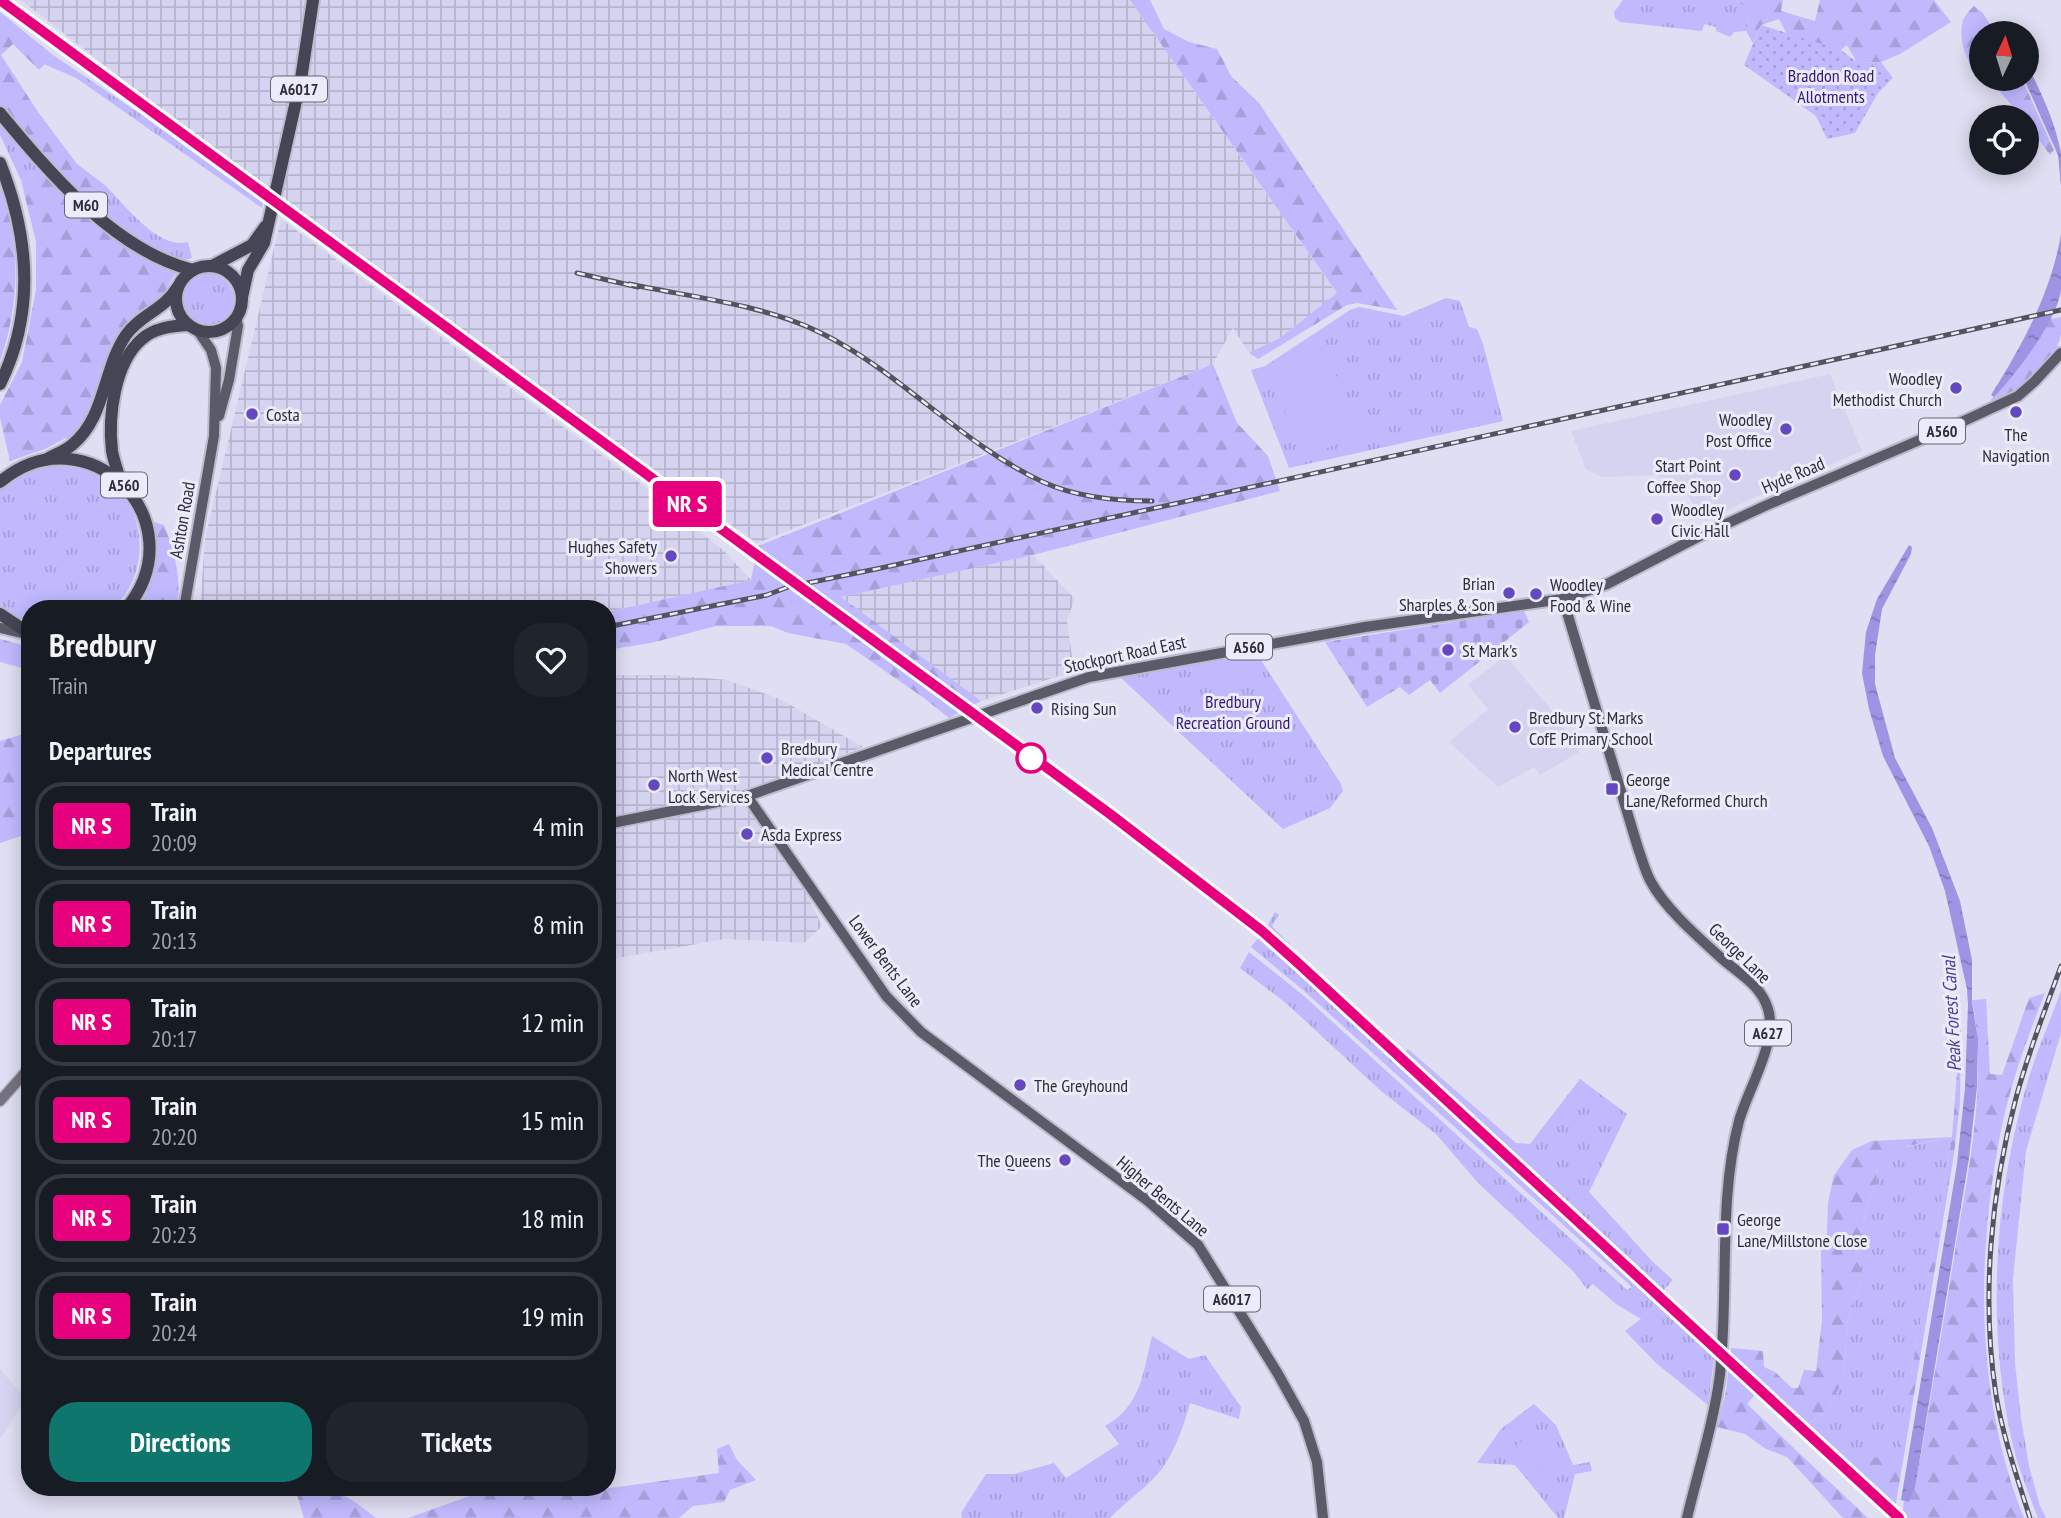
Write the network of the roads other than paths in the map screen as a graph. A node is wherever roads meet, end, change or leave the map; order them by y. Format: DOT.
graph roads {
  1 [pos="313,0"];
  2 [pos="0,113"];
  3 [pos="0,163"];
  4 [pos="267,223"];
  5 [pos="212,266"];
  6 [pos="193,270"];
  7 [pos="177,288"];
  8 [pos="242,297"];
  9 [pos="236,317"];
  10 [pos="193,328"];
  11 [pos="2061,353"];
  12 [pos="0,384"];
  13 [pos="214,436"];
  14 [pos="48,458"];
  15 [pos="0,482"];
  16 [pos="121,483"];
  17 [pos="1563,599"];
  18 [pos="132,600"];
  19 [pos="186,600"];
  20 [pos="1526,605"];
  21 [pos="0,614"];
  22 [pos="0,628"];
  23 [pos="21,628"];
  24 [pos="21,632"];
  25 [pos="747,796"];
  26 [pos="616,822"];
  27 [pos="21,1077"];
  28 [pos="0,1101"];
  29 [pos="1065,1140"];
  30 [pos="1323,1518"];
  31 [pos="1686,1518"];
  1 -- 4 [label="highway, A6017"];
  2 -- 6 [label="highway, M60"];
  3 -- 12 [label="highway"];
  4 -- 5 [label="highway, A6017"];
  4 -- 8 [label="highway, A6017"];
  5 -- 6 [label="highway"];
  5 -- 8 [label="highway"];
  6 -- 7 [label="highway, A560"];
  7 -- 10 [label="highway"];
  7 -- 14 [label="highway, A560"];
  8 -- 9 [label="highway"];
  9 -- 10 [label="highway, A560"];
  9 -- 13 [label="main road, Ashton Road"];
  10 -- 13 [label="main road, Ashton Road"];
  10 -- 16 [label="highway, A560"];
  11 -- 17 [label="main road, Hyde Road / A560"];
  13 -- 19 [label="main road, Ashton Road"];
  14 -- 15 [label="highway, A560"];
  14 -- 16 [label="highway, A560"];
  16 -- 18 [label="highway, A560"];
  17 -- 20 [label="main road, Hyde Road / A560"];
  17 -- 31 [label="main road, George Lane / A627"];
  20 -- 25 [label="main road, Stockport Road East / A560"];
  21 -- 23 [label="highway"];
  22 -- 24 [label="main road"];
  25 -- 26 [label="main road, A560"];
  25 -- 29 [label="main road, Lower Bents Lane / A6017"];
  27 -- 28 [label="main road"];
  29 -- 30 [label="main road, Higher Bents Lane / A6017"];
}
